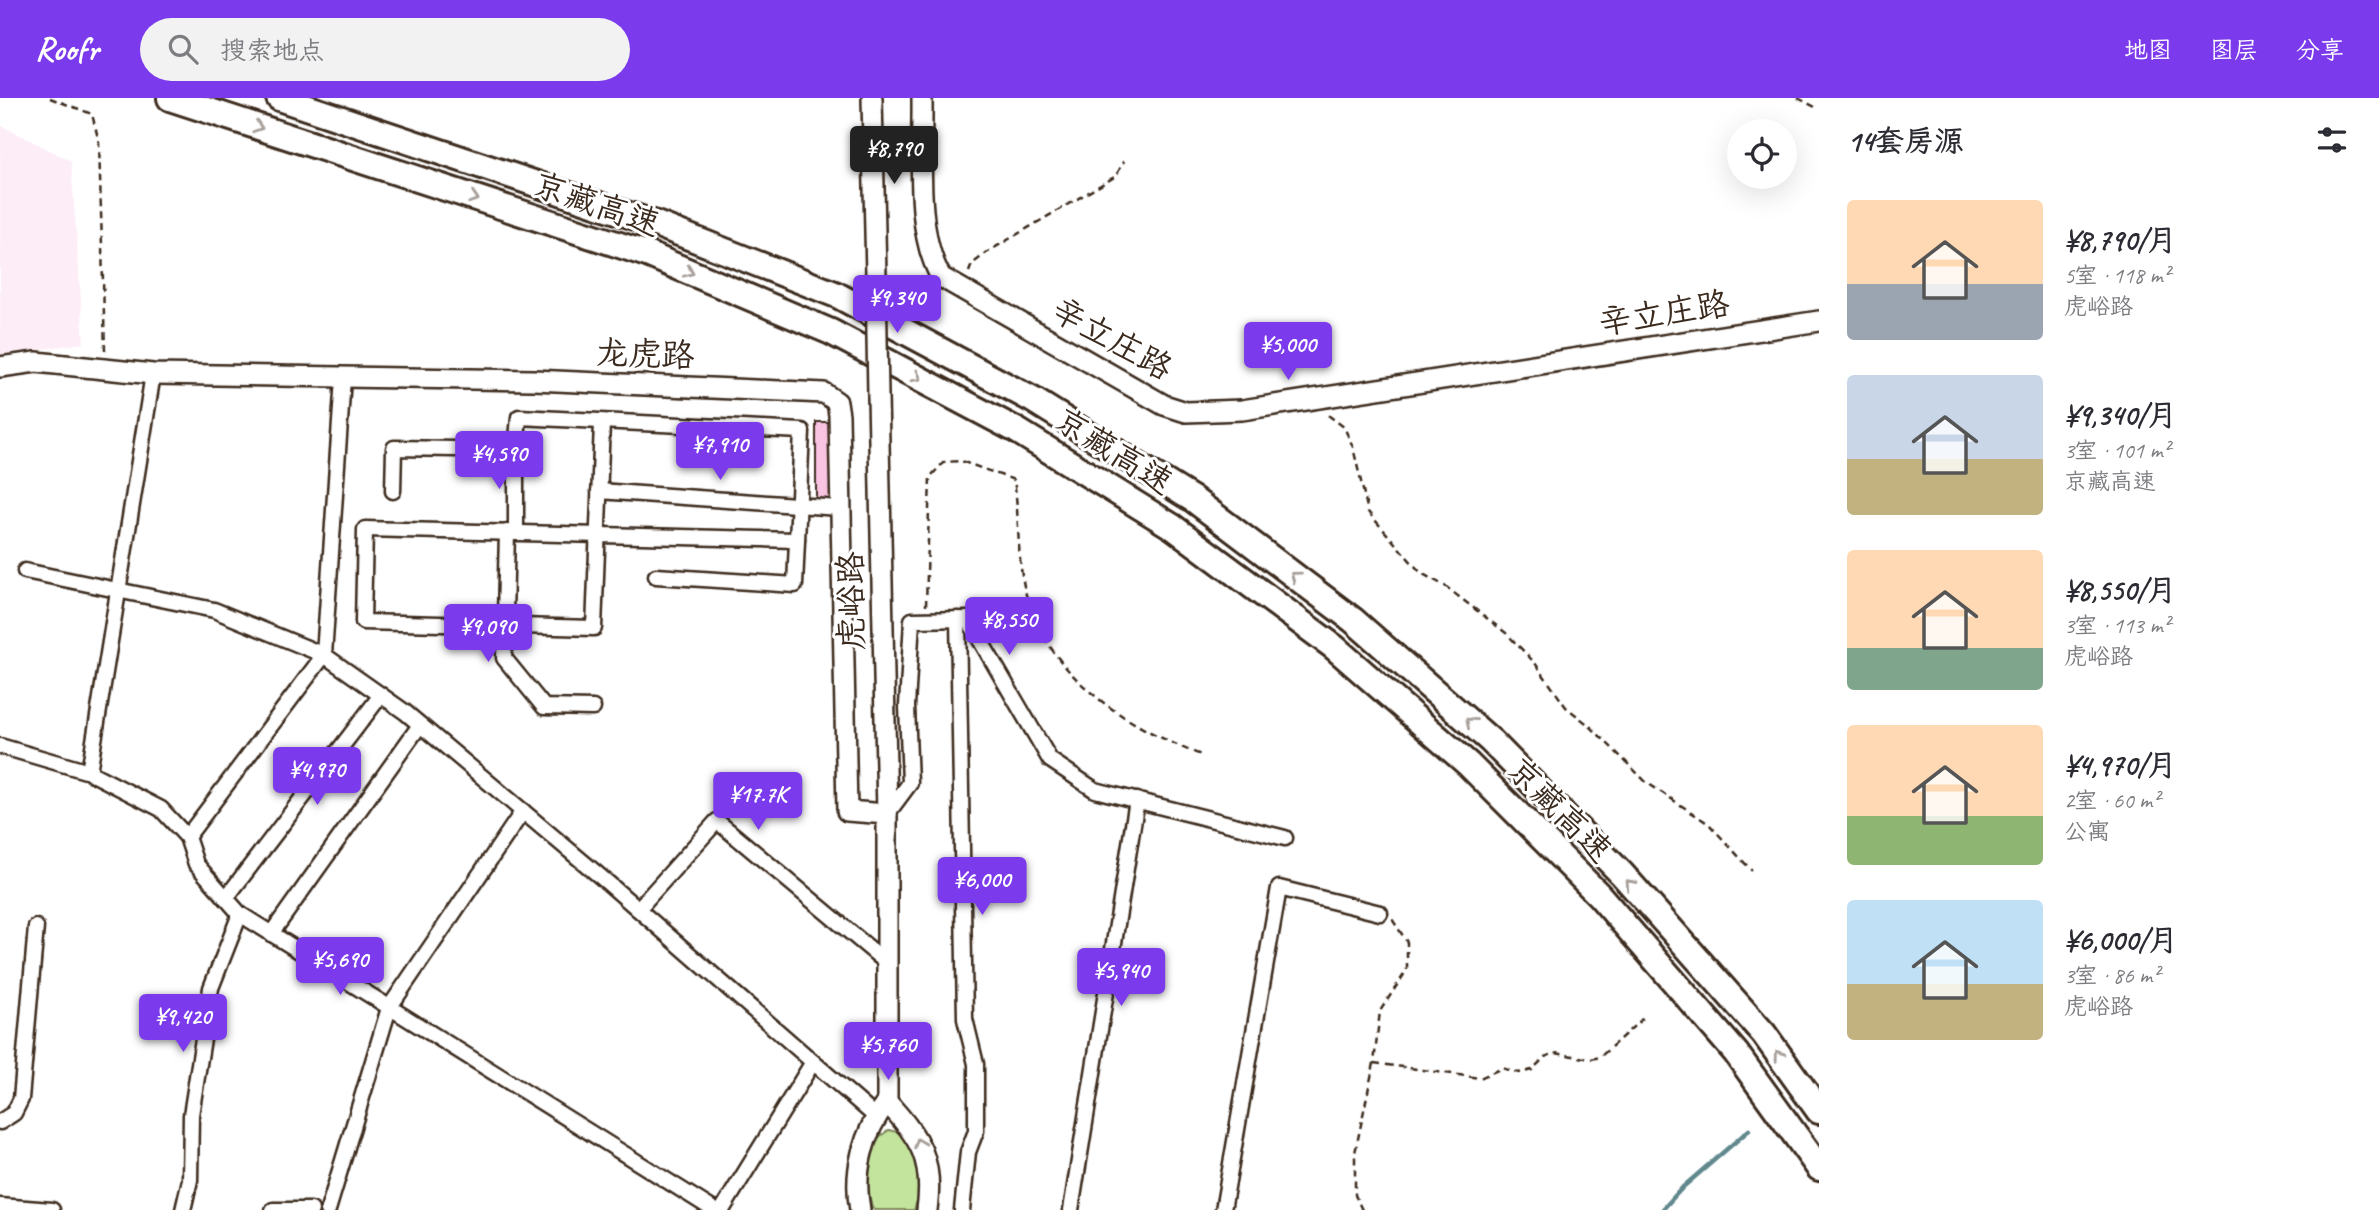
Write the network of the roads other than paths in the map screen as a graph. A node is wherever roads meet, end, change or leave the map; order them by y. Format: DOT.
graph roads {
  1 [pos="170,98"];
  2 [pos="279,98"];
  3 [pos="872,98"];
  4 [pos="922,98"];
  5 [pos="1819,321"];
  6 [pos="0,367"];
  7 [pos="153,374"];
  8 [pos="343,378"];
  9 [pos="601,423"];
  10 [pos="516,450"];
  11 [pos="393,491"];
  12 [pos="599,491"];
  13 [pos="798,505"];
  14 [pos="839,508"];
  15 [pos="512,533"];
  16 [pos="597,535"];
  17 [pos="797,540"];
  18 [pos="25,571"];
  19 [pos="656,576"];
  20 [pos="118,591"];
  21 [pos="958,619"];
  22 [pos="504,626"];
  23 [pos="324,655"];
  24 [pos="381,695"];
  25 [pos="593,708"];
  26 [pos="420,724"];
  27 [pos="0,746"];
  28 [pos="89,772"];
  29 [pos="1137,800"];
  30 [pos="523,811"];
  31 [pos="887,814"];
  32 [pos="187,837"];
  33 [pos="1285,838"];
  34 [pos="226,898"];
  35 [pos="638,909"];
  36 [pos="1380,913"];
  37 [pos="240,914"];
  38 [pos="36,928"];
  39 [pos="271,934"];
  40 [pos="887,963"];
  41 [pos="389,1008"];
  42 [pos="813,1062"];
  43 [pos="882,1109"];
  44 [pos="1819,1111"];
  45 [pos="0,1122"];
  46 [pos="1819,1168"];
  47 [pos="0,1206"];
  48 [pos="46,1209"];
  49 [pos="183,1210"];
  50 [pos="273,1210"];
  51 [pos="311,1210"];
  52 [pos="328,1210"];
  53 [pos="714,1210"];
  54 [pos="722,1210"];
  55 [pos="860,1210"];
  56 [pos="928,1210"];
  57 [pos="962,1210"];
  58 [pos="1071,1210"];
  59 [pos="1223,1210"];
  1 -- 46 [label="highway, 京藏高速, one-way"];
  44 -- 2 [label="highway, 京藏高速, one-way"];
  3 -- 31 [label="street, 虎峪路, bridge"];
  4 -- 5 [label="street, 辛立庄路"];
  6 -- 7 [label="street, 龙虎路"];
  7 -- 8 [label="street, 龙虎路"];
  7 -- 20 [label="street"];
  8 -- 14 [label="street, 龙虎路"];
  8 -- 23 [label="street"];
  9 -- 10 [label="street"];
  9 -- 12 [label="street"];
  9 -- 13 [label="street"];
  10 -- 11 [label="street"];
  10 -- 15 [label="street"];
  12 -- 13 [label="street"];
  12 -- 16 [label="street"];
  13 -- 14 [label="street"];
  13 -- 17 [label="street"];
  14 -- 31 [label="street, 龙虎路"];
  15 -- 16 [label="street"];
  15 -- 22 [label="street"];
  15 -- 22 [label="street"];
  16 -- 17 [label="street"];
  16 -- 22 [label="street"];
  17 -- 19 [label="street"];
  18 -- 20 [label="street"];
  20 -- 23 [label="street"];
  20 -- 28 [label="street"];
  21 -- 29 [label="street"];
  21 -- 31 [label="street"];
  21 -- 57 [label="street"];
  22 -- 25 [label="street"];
  23 -- 24 [label="street"];
  23 -- 32 [label="street"];
  24 -- 26 [label="street"];
  24 -- 34 [label="street"];
  26 -- 30 [label="street"];
  26 -- 39 [label="street"];
  27 -- 28 [label="street"];
  28 -- 32 [label="street"];
  29 -- 33 [label="street"];
  29 -- 58 [label="street"];
  30 -- 35 [label="street"];
  30 -- 41 [label="street"];
  31 -- 40 [label="street, 虎峪路"];
  32 -- 34 [label="street"];
  34 -- 37 [label="street"];
  35 -- 40 [label="street"];
  35 -- 42 [label="street"];
  36 -- 59 [label="street"];
  37 -- 39 [label="street"];
  37 -- 49 [label="street"];
  38 -- 45 [label="street"];
  39 -- 41 [label="street"];
  40 -- 43 [label="street, 虎峪路"];
  41 -- 52 [label="street"];
  41 -- 53 [label="street"];
  42 -- 43 [label="street"];
  42 -- 54 [label="street"];
  43 -- 55 [label="street"];
  56 -- 43 [label="street, one-way"];
  47 -- 48 [label="street"];
  50 -- 51 [label="street"];
}
